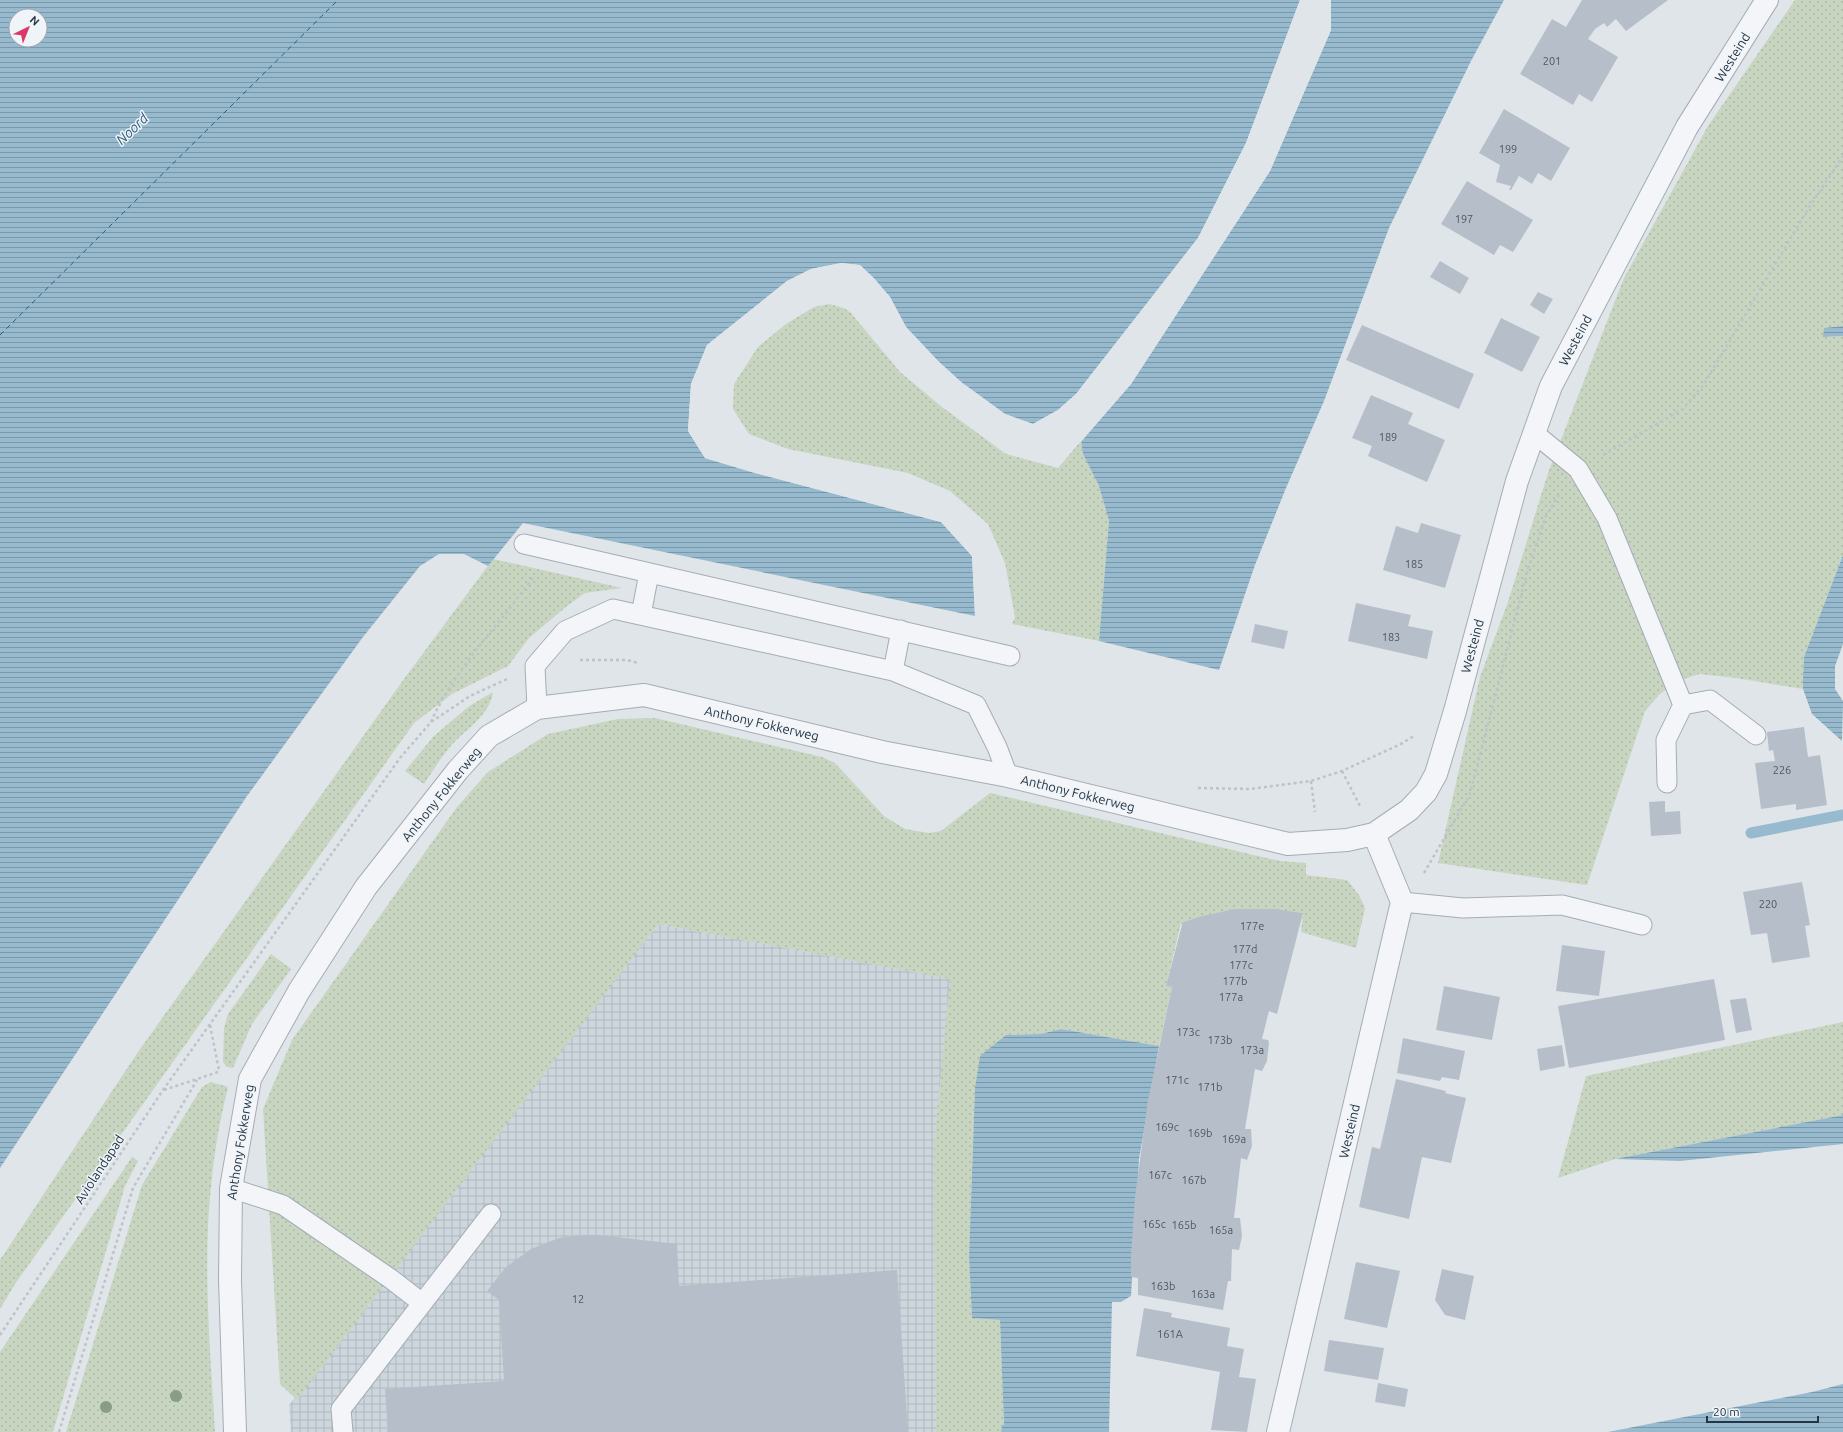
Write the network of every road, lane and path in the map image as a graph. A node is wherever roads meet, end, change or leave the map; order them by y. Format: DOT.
graph roads {
  1 [pos="1767,0"];
  2 [pos="1534,433"];
  3 [pos="524,544"];
  4 [pos="649,573"];
  5 [pos="535,575"];
  6 [pos="641,615"];
  7 [pos="901,630"];
  8 [pos="1010,656"];
  9 [pos="642,664"];
  10 [pos="535,666"];
  11 [pos="893,671"];
  12 [pos="1683,705"];
  13 [pos="537,708"];
  14 [pos="1455,711"];
  15 [pos="431,722"];
  16 [pos="1756,735"];
  17 [pos="1342,771"];
  18 [pos="1008,776"];
  19 [pos="1667,783"];
  20 [pos="1194,788"];
  21 [pos="1374,834"];
  22 [pos="1402,902"];
  23 [pos="1642,924"];
  24 [pos="210,1024"];
  25 [pos="219,1070"];
  26 [pos="250,1079"];
  27 [pos="197,1080"];
  28 [pos="163,1090"];
  29 [pos="231,1188"];
  30 [pos="491,1214"];
  31 [pos="422,1303"];
  32 [pos="0,1336"];
  33 [pos="58,1432"];
  34 [pos="236,1432"];
  35 [pos="343,1432"];
  36 [pos="1278,1432"];
  1 -- 2 [label="street, Westeind"];
  2 -- 12 [label="lane"];
  2 -- 14 [label="street, Westeind"];
  3 -- 4 [label="lane"];
  4 -- 6 [label="lane"];
  4 -- 7 [label="lane"];
  5 -- 15 [label="path"];
  6 -- 10 [label="lane"];
  6 -- 11 [label="lane"];
  7 -- 8 [label="lane"];
  7 -- 11 [label="lane"];
  9 -- 10 [label="path"];
  10 -- 13 [label="lane"];
  10 -- 15 [label="path"];
  11 -- 18 [label="lane"];
  12 -- 16 [label="lane"];
  12 -- 19 [label="lane"];
  13 -- 18 [label="street, Anthony Fokkerweg"];
  13 -- 26 [label="street, Anthony Fokkerweg"];
  14 -- 17 [label="path"];
  14 -- 21 [label="street, Westeind"];
  15 -- 24 [label="path"];
  17 -- 20 [label="path"];
  17 -- 21 [label="path"];
  18 -- 21 [label="street, Anthony Fokkerweg"];
  21 -- 22 [label="street"];
  22 -- 23 [label="lane"];
  22 -- 36 [label="street, Westeind"];
  24 -- 25 [label="path"];
  24 -- 28 [label="path"];
  25 -- 26 [label="path"];
  25 -- 27 [label="path"];
  26 -- 29 [label="street, Anthony Fokkerweg"];
  27 -- 28 [label="path"];
  27 -- 33 [label="path"];
  28 -- 32 [label="path, Aviolandapad"];
  29 -- 31 [label="lane"];
  29 -- 34 [label="street, Anthony Fokkerweg"];
  30 -- 31 [label="lane"];
  31 -- 35 [label="lane"];
}
